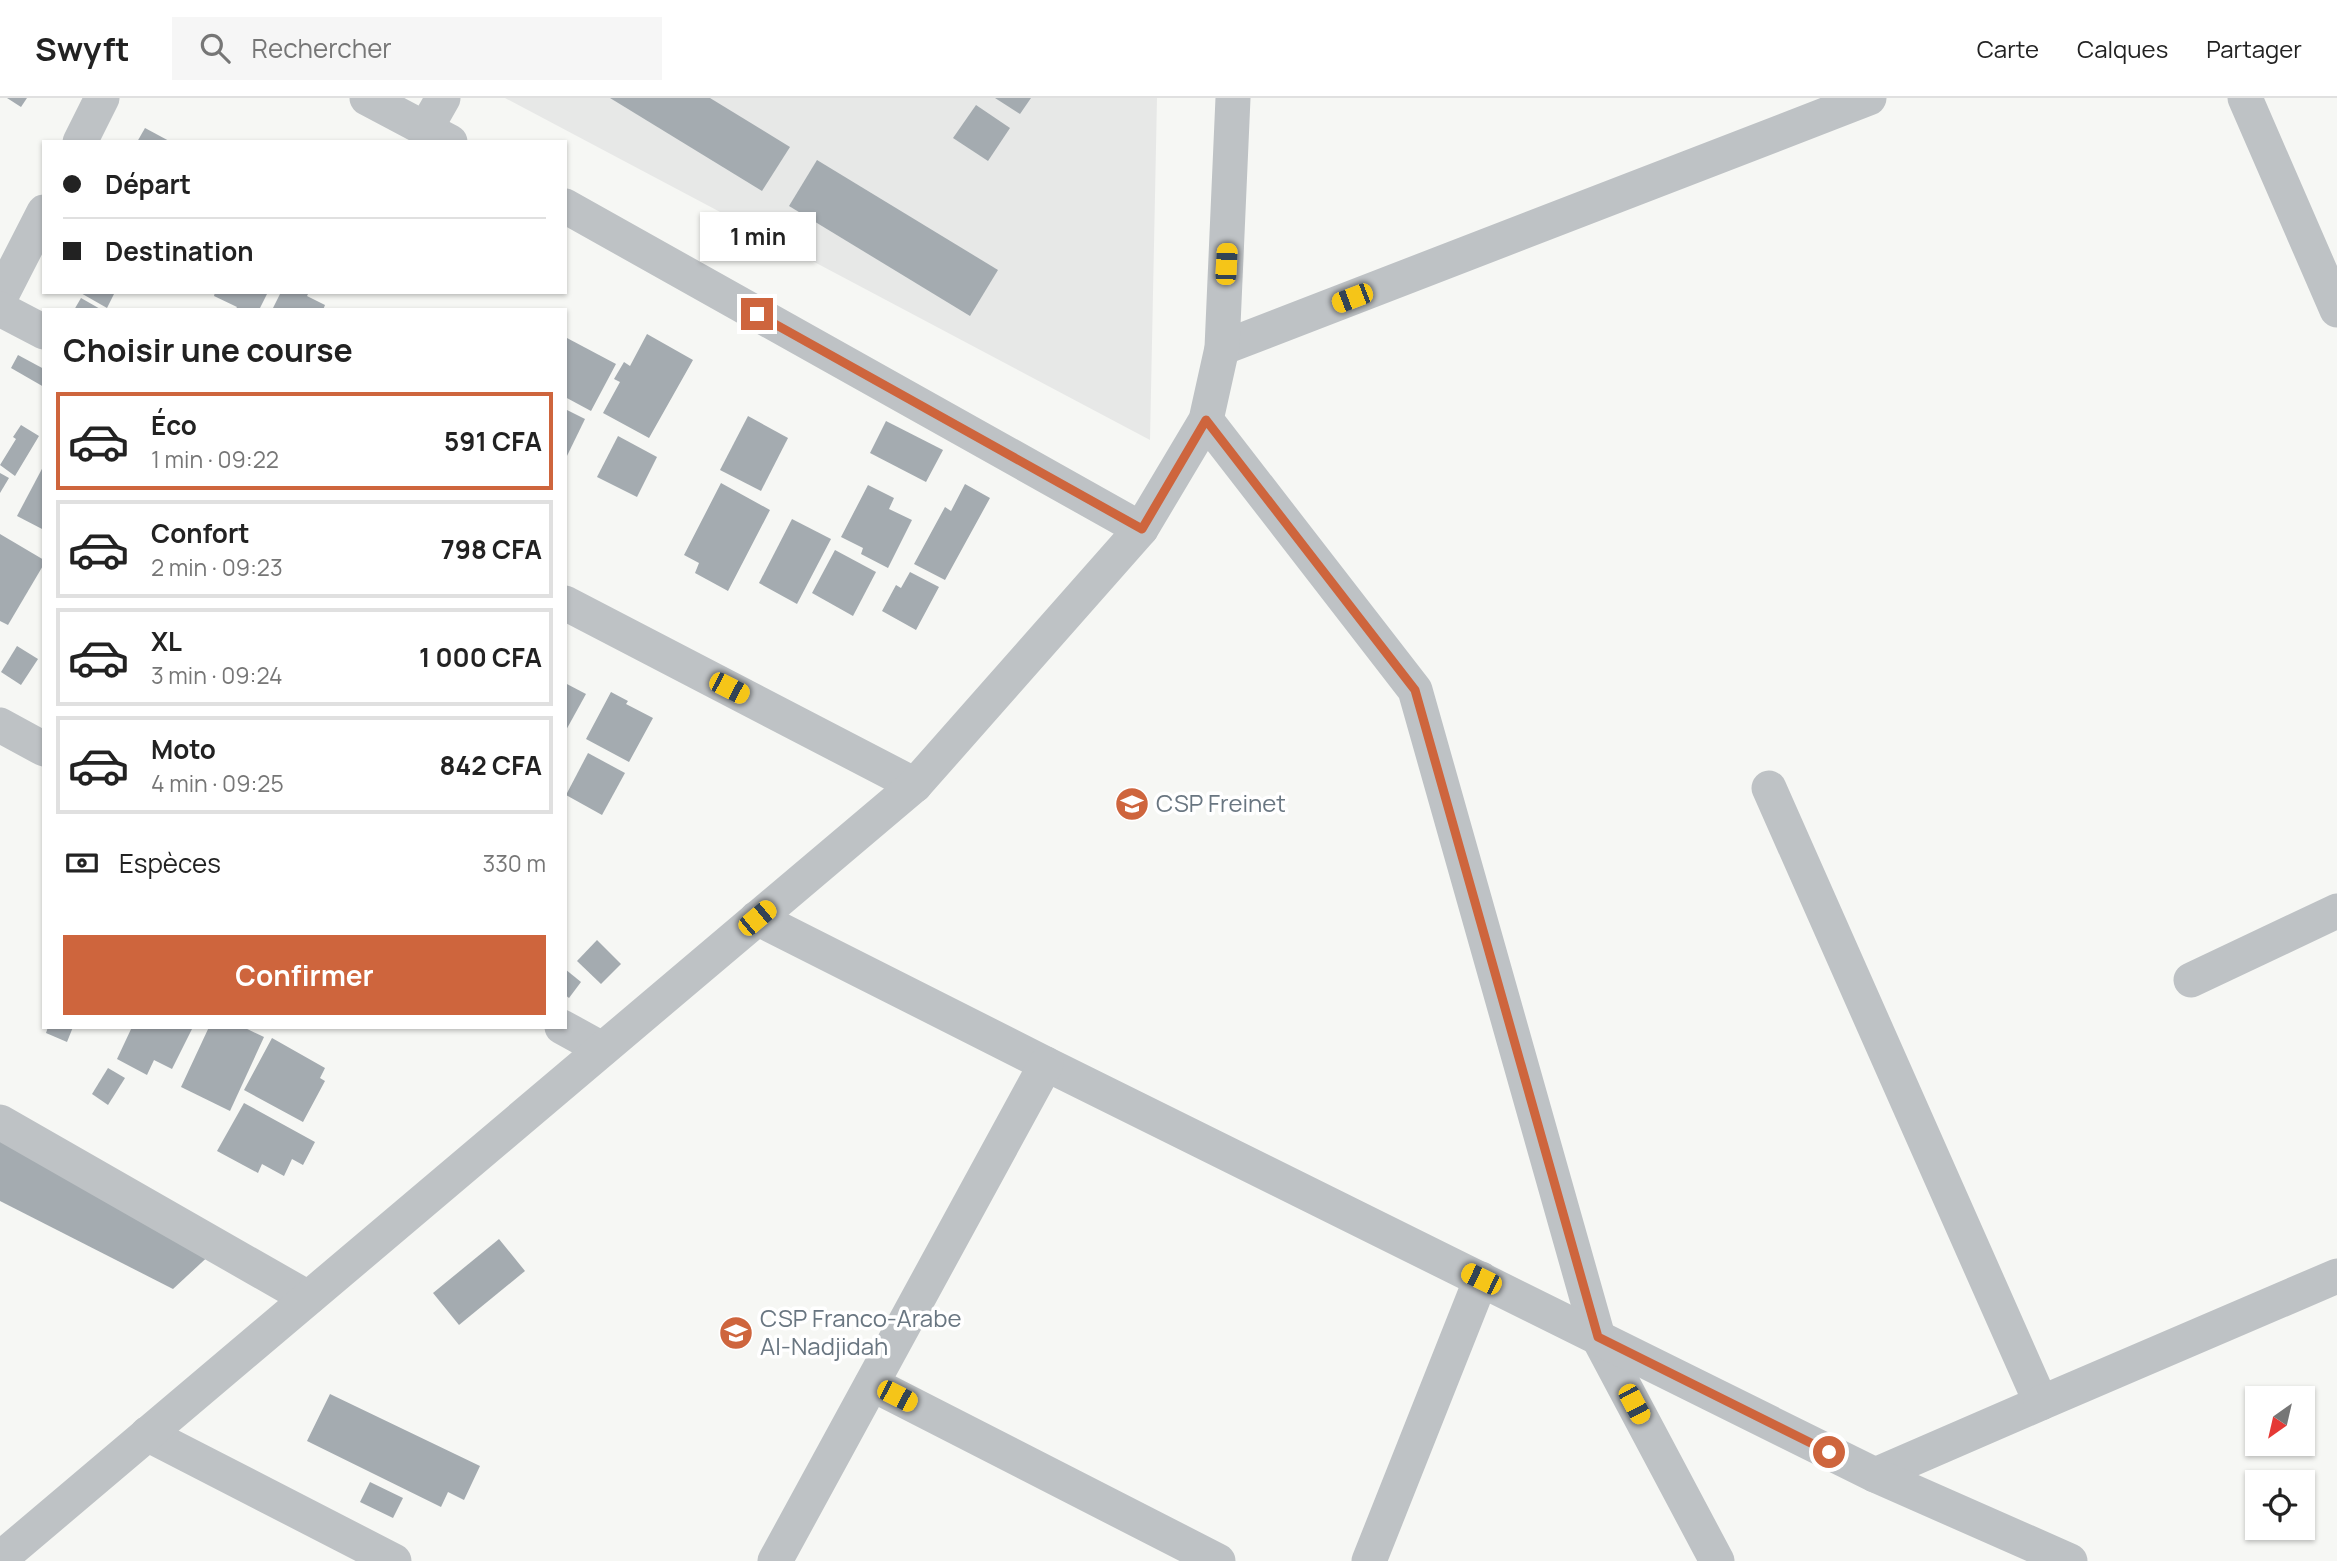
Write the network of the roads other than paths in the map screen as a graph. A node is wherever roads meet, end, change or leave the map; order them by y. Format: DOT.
graph roads {
  1 [pos="102,98"];
  2 [pos="367,98"];
  3 [pos="443,98"];
  4 [pos="1233,98"];
  5 [pos="1869,98"];
  6 [pos="2245,98"];
  7 [pos="438,135"];
  8 [pos="81,140"];
  9 [pos="567,207"];
  10 [pos="42,216"];
  11 [pos="0,298"];
  12 [pos="0,309"];
  13 [pos="2337,310"];
  14 [pos="42,331"];
  15 [pos="1223,348"];
  16 [pos="1206,420"];
  17 [pos="1142,529"];
  18 [pos="567,604"];
  19 [pos="0,725"];
  20 [pos="42,748"];
  21 [pos="915,785"];
  22 [pos="1769,788"];
  23 [pos="2337,911"];
  24 [pos="757,918"];
  25 [pos="2191,980"];
  26 [pos="566,1029"];
  27 [pos="603,1049"];
  28 [pos="1046,1064"];
  29 [pos="0,1122"];
  30 [pos="2337,1276"];
  31 [pos="1481,1279"];
  32 [pos="308,1298"];
  33 [pos="1598,1337"];
  34 [pos="872,1384"];
  35 [pos="2041,1403"];
  36 [pos="147,1434"];
  37 [pos="1875,1475"];
  38 [pos="0,1559"];
  39 [pos="394,1561"];
  40 [pos="775,1561"];
  41 [pos="1218,1561"];
  42 [pos="1369,1561"];
  43 [pos="1717,1561"];
  44 [pos="2070,1561"];
  1 -- 8 [label="street"];
  2 -- 7 [label="street"];
  3 -- 7 [label="street"];
  4 -- 15 [label="street"];
  5 -- 15 [label="street"];
  6 -- 13 [label="street"];
  9 -- 17 [label="street"];
  10 -- 11 [label="street"];
  12 -- 14 [label="street"];
  15 -- 16 [label="street"];
  16 -- 17 [label="street"];
  16 -- 33 [label="street"];
  17 -- 21 [label="street"];
  18 -- 21 [label="street"];
  19 -- 20 [label="street"];
  21 -- 24 [label="street"];
  22 -- 35 [label="street"];
  23 -- 25 [label="street"];
  24 -- 27 [label="street"];
  24 -- 28 [label="street"];
  26 -- 27 [label="street"];
  27 -- 32 [label="street"];
  28 -- 31 [label="street"];
  28 -- 34 [label="street"];
  29 -- 32 [label="street"];
  30 -- 35 [label="street"];
  31 -- 33 [label="street"];
  31 -- 42 [label="street"];
  32 -- 36 [label="street"];
  33 -- 37 [label="street"];
  33 -- 43 [label="street"];
  34 -- 40 [label="street"];
  34 -- 41 [label="street"];
  35 -- 37 [label="street"];
  36 -- 38 [label="street"];
  36 -- 39 [label="street"];
  37 -- 44 [label="street"];
}
